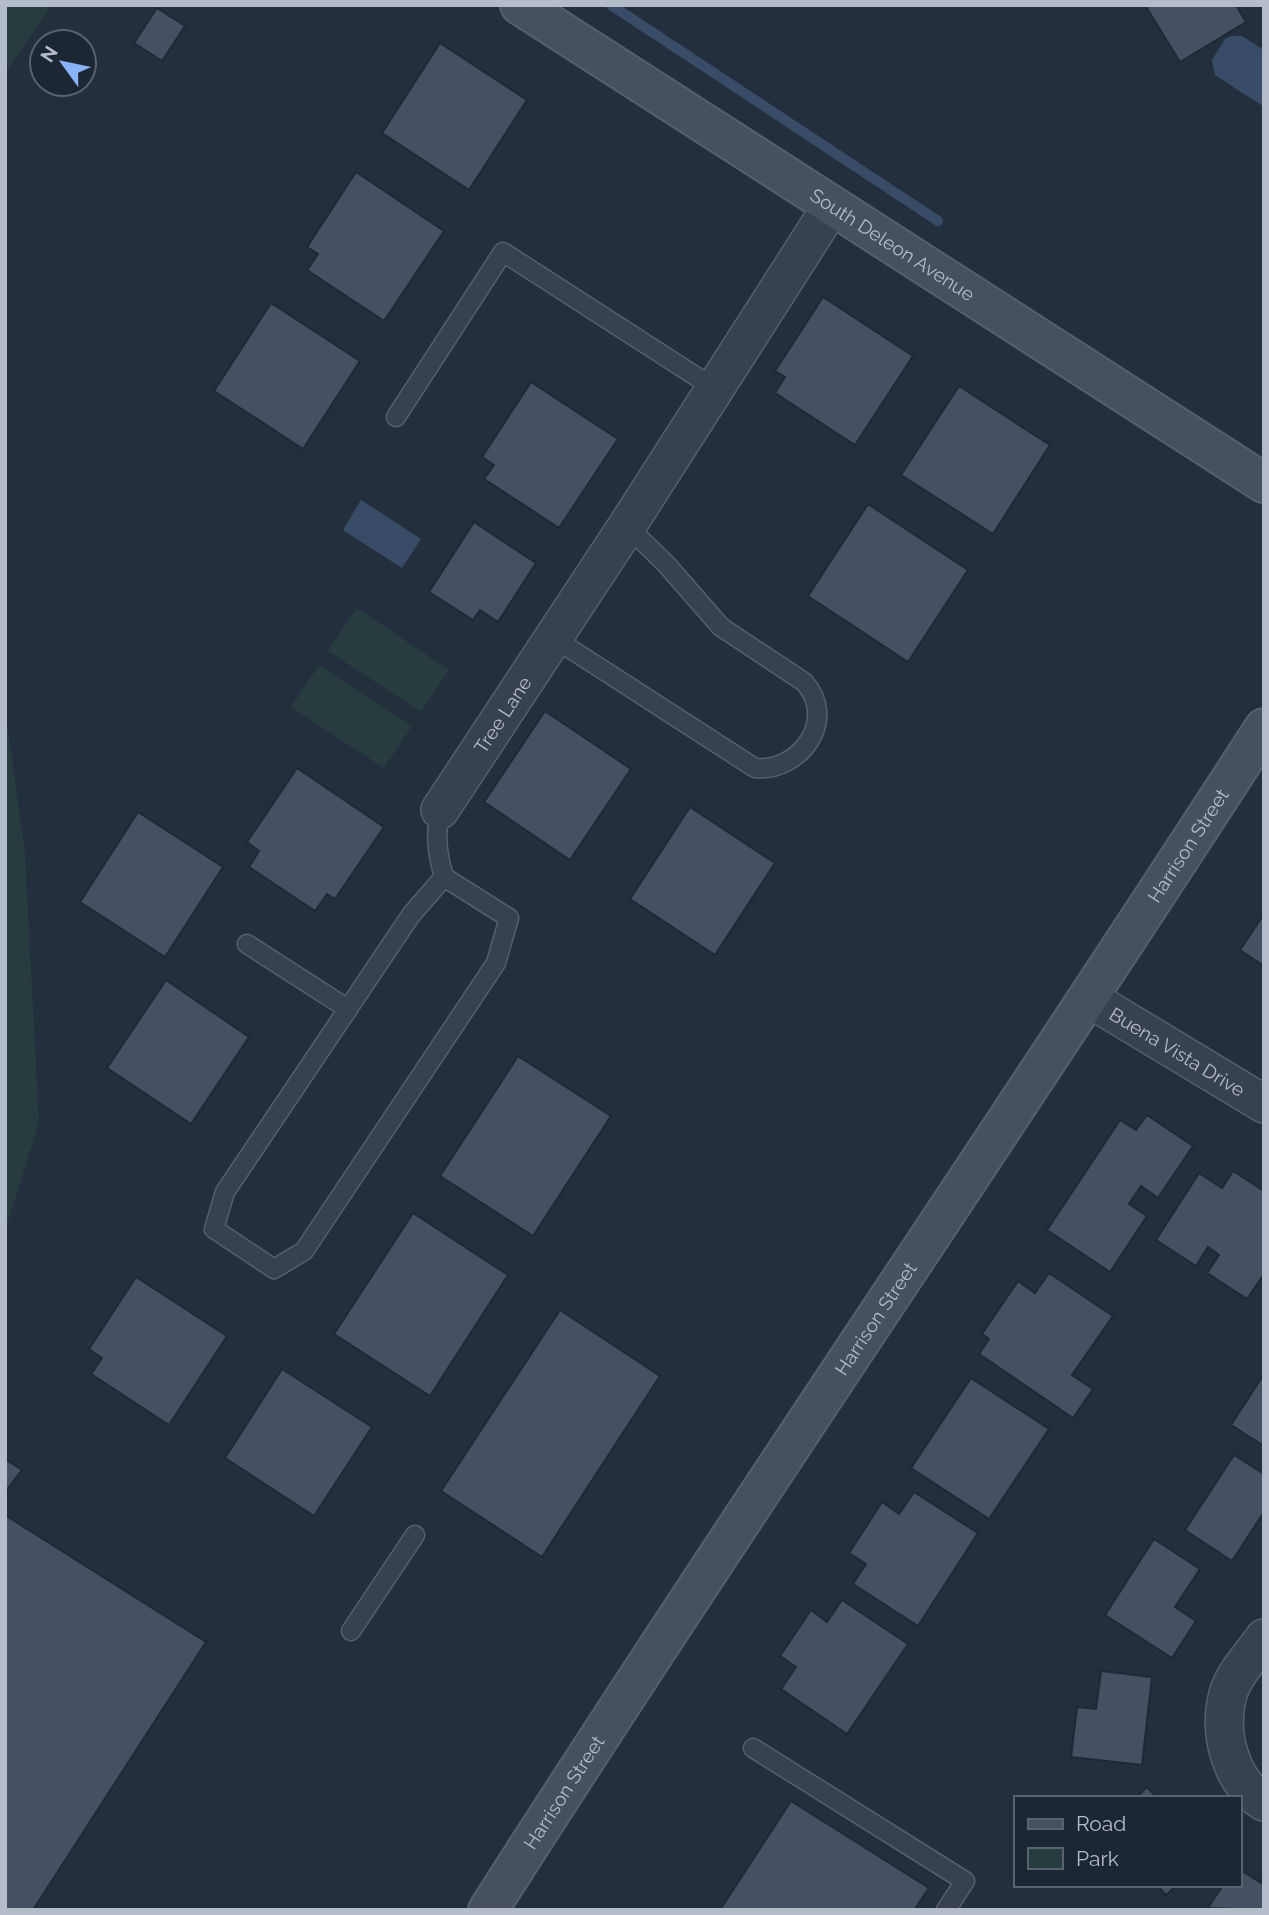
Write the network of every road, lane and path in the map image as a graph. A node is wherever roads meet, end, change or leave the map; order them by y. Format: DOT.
graph roads {
  1 [pos="520,5"];
  2 [pos="831,207"];
  3 [pos="714,388"];
  4 [pos="396,417"];
  5 [pos="1264,483"];
  6 [pos="627,526"];
  7 [pos="552,637"];
  8 [pos="1264,728"];
  9 [pos="440,810"];
  10 [pos="444,877"];
  11 [pos="247,944"];
  12 [pos="1090,999"];
  13 [pos="348,1009"];
  14 [pos="1264,1104"];
  15 [pos="415,1535"];
  16 [pos="351,1631"];
  17 [pos="1264,1638"];
  18 [pos="753,1748"];
  19 [pos="1264,1802"];
  20 [pos="488,1910"];
  21 [pos="946,1910"];
  1 -- 2 [label="street, South Deleon Avenue"];
  2 -- 3 [label="street, Tree Lane"];
  2 -- 5 [label="street, South Deleon Avenue"];
  3 -- 4 [label="lane"];
  3 -- 6 [label="street, Tree Lane"];
  6 -- 7 [label="street, Tree Lane"];
  6 -- 7 [label="lane"];
  7 -- 9 [label="street, Tree Lane"];
  8 -- 12 [label="street, Harrison Street"];
  9 -- 10 [label="lane, Tree Lane"];
  10 -- 13 [label="lane"];
  10 -- 13 [label="lane"];
  11 -- 13 [label="lane"];
  12 -- 14 [label="street, Buena Vista Drive"];
  12 -- 20 [label="street, Harrison Street"];
  15 -- 16 [label="lane"];
  17 -- 19 [label="street"];
  18 -- 21 [label="lane"];
}
